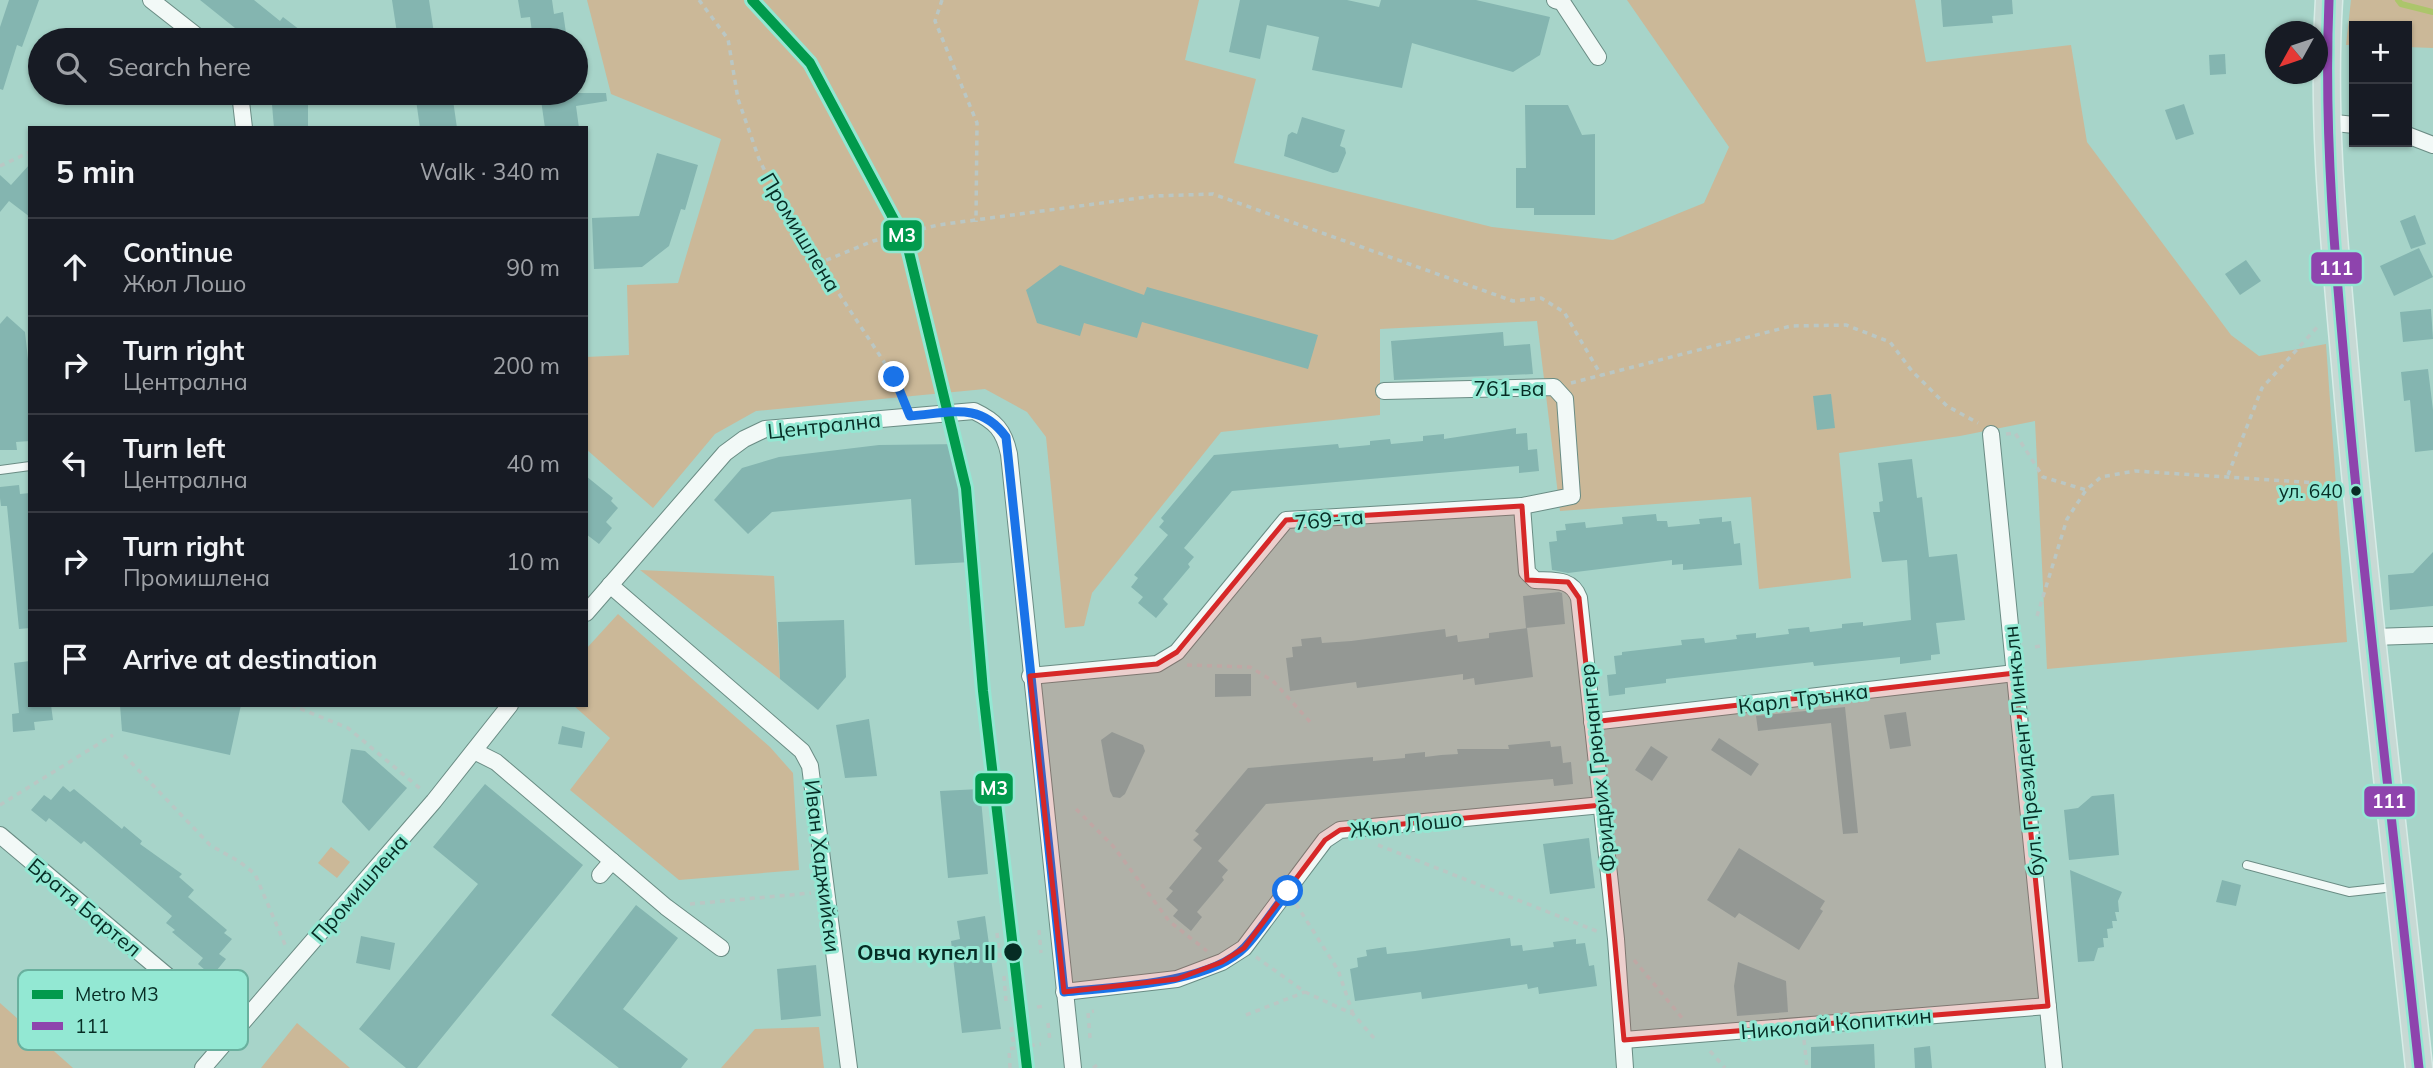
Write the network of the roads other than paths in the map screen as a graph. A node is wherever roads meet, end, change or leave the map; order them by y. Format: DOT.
graph roads {
  1 [pos="151,0"];
  2 [pos="2329,0"];
  3 [pos="1560,1"];
  4 [pos="187,28"];
  5 [pos="1598,57"];
  6 [pos="241,105"];
  7 [pos="2326,122"];
  8 [pos="2349,124"];
  9 [pos="244,126"];
  10 [pos="2412,137"];
  11 [pos="2433,145"];
  12 [pos="1384,391"];
  13 [pos="1991,435"];
  14 [pos="28,466"];
  15 [pos="0,470"];
  16 [pos="1522,506"];
  17 [pos="610,586"];
  18 [pos="588,611"];
  19 [pos="2433,635"];
  20 [pos="2373,637"];
  21 [pos="2015,673"];
  22 [pos="1030,676"];
  23 [pos="508,707"];
  24 [pos="1592,722"];
  25 [pos="474,751"];
  26 [pos="1602,805"];
  27 [pos="0,835"];
  28 [pos="612,861"];
  29 [pos="2247,865"];
  30 [pos="600,875"];
  31 [pos="2400,886"];
  32 [pos="721,948"];
  33 [pos="160,970"];
  34 [pos="1064,992"];
  35 [pos="2048,1006"];
  36 [pos="248,1017"];
  37 [pos="1624,1040"];
  38 [pos="219,1050"];
  39 [pos="204,1068"];
  40 [pos="849,1068"];
  41 [pos="1073,1068"];
  42 [pos="1625,1068"];
  43 [pos="2054,1068"];
  44 [pos="2419,1068"];
  1 -- 4 [label="street"];
  2 -- 7 [label="highway"];
  3 -- 5 [label="street"];
  6 -- 9 [label="street"];
  7 -- 8 [label="street"];
  7 -- 20 [label="highway"];
  10 -- 11 [label="street"];
  12 -- 16 [label="street, 761-ва"];
  13 -- 21 [label="street, бул. Президент Линкълн"];
  14 -- 15 [label="lane"];
  16 -- 22 [label="street, 769-та"];
  16 -- 24 [label="street, Фридрих Грюнангер"];
  17 -- 18 [label="street"];
  17 -- 22 [label="street, Централна"];
  17 -- 40 [label="street, Иван Хаджийски"];
  19 -- 20 [label="street"];
  20 -- 31 [label="highway"];
  21 -- 24 [label="street, Карл Трънка"];
  21 -- 35 [label="street, бул. Президент Линкълн"];
  22 -- 34 [label="street, Централна"];
  23 -- 25 [label="street, Промишлена"];
  24 -- 26 [label="street, Фридрих Грюнангер"];
  25 -- 28 [label="street"];
  25 -- 36 [label="street, Промишлена"];
  26 -- 34 [label="street, Жюл Лошо"];
  26 -- 37 [label="street, Фридрих Грюнангер"];
  27 -- 33 [label="street, Братя Бартел"];
  28 -- 30 [label="street"];
  28 -- 32 [label="street"];
  29 -- 31 [label="lane"];
  31 -- 44 [label="highway"];
  34 -- 41 [label="street, Централна"];
  35 -- 37 [label="street, Николай Копиткин"];
  35 -- 43 [label="street, бул. Президент Линкълн"];
  37 -- 42 [label="street, Фридрих Грюнангер"];
  38 -- 39 [label="street, Промишлена"];
}
